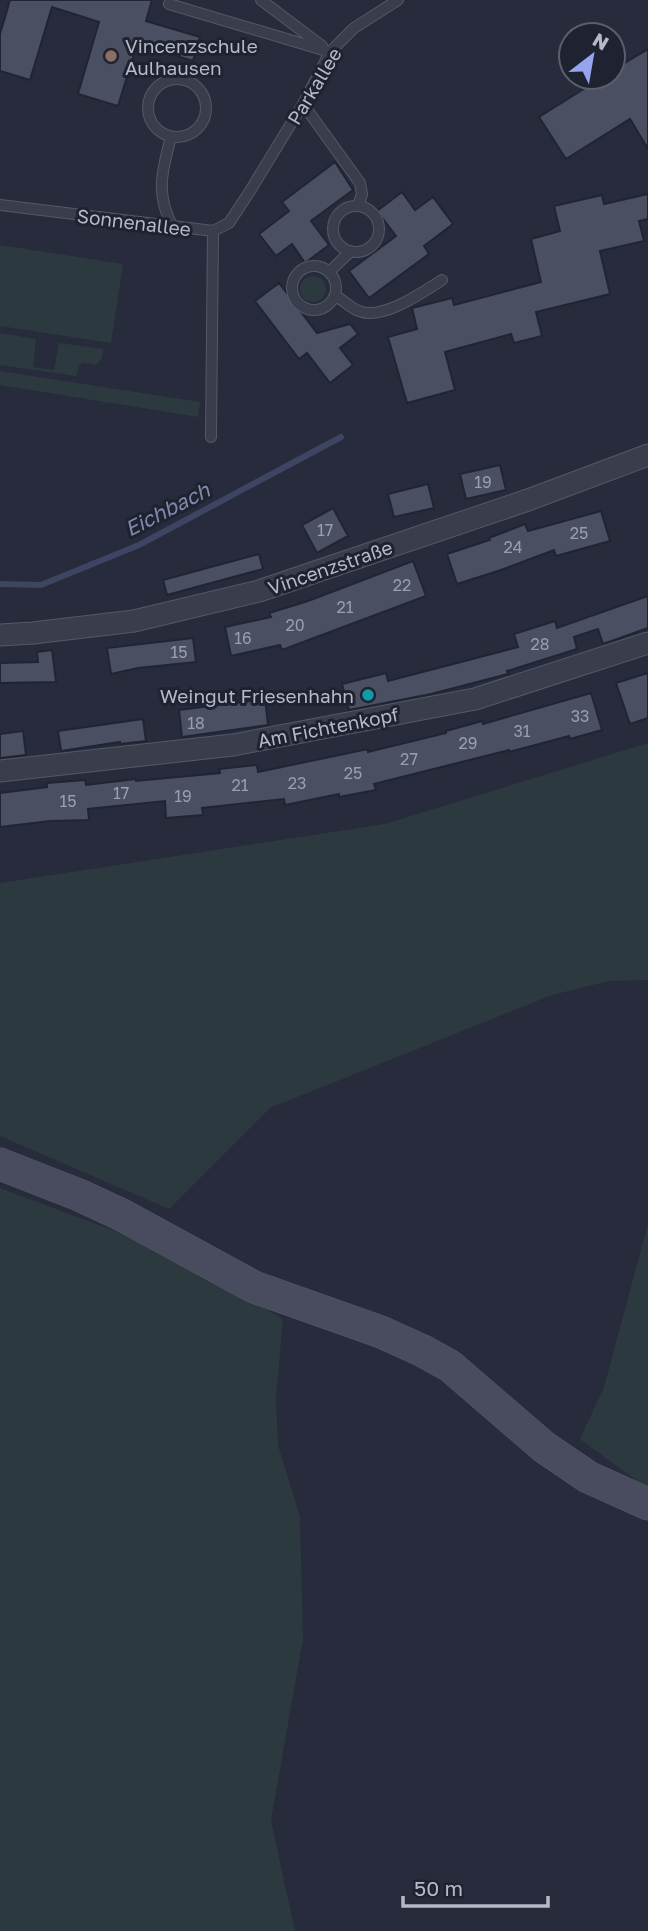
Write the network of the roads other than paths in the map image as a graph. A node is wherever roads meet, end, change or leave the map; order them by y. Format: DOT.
graph roads {
  1 [pos="261,0"];
  2 [pos="398,0"];
  3 [pos="169,4"];
  4 [pos="330,52"];
  5 [pos="303,104"];
  6 [pos="171,137"];
  7 [pos="250,191"];
  8 [pos="0,205"];
  9 [pos="358,206"];
  10 [pos="173,227"];
  11 [pos="213,231"];
  12 [pos="351,251"];
  13 [pos="329,272"];
  14 [pos="442,280"];
  15 [pos="335,296"];
  16 [pos="211,437"];
  17 [pos="648,455"];
  18 [pos="0,635"];
  19 [pos="648,643"];
  20 [pos="0,771"];
  21 [pos="0,1164"];
  22 [pos="648,1504"];
  1 -- 4 [label="lane"];
  2 -- 4 [label="lane, Parkallee"];
  3 -- 4 [label="lane"];
  4 -- 5 [label="lane, Parkallee"];
  5 -- 7 [label="lane, Parkallee"];
  5 -- 9 [label="lane"];
  6 -- 6 [label="lane"];
  6 -- 10 [label="lane"];
  7 -- 11 [label="lane, Sonnenallee"];
  8 -- 10 [label="lane, Sonnenallee"];
  9 -- 12 [label="lane"];
  9 -- 12 [label="lane"];
  10 -- 11 [label="lane, Sonnenallee"];
  11 -- 16 [label="lane"];
  12 -- 13 [label="lane"];
  13 -- 15 [label="lane"];
  13 -- 15 [label="lane"];
  14 -- 15 [label="lane"];
  17 -- 18 [label="street, Vincenzstraße"];
  19 -- 20 [label="street, Am Fichtenkopf"];
  21 -- 22 [label="street"];
}
